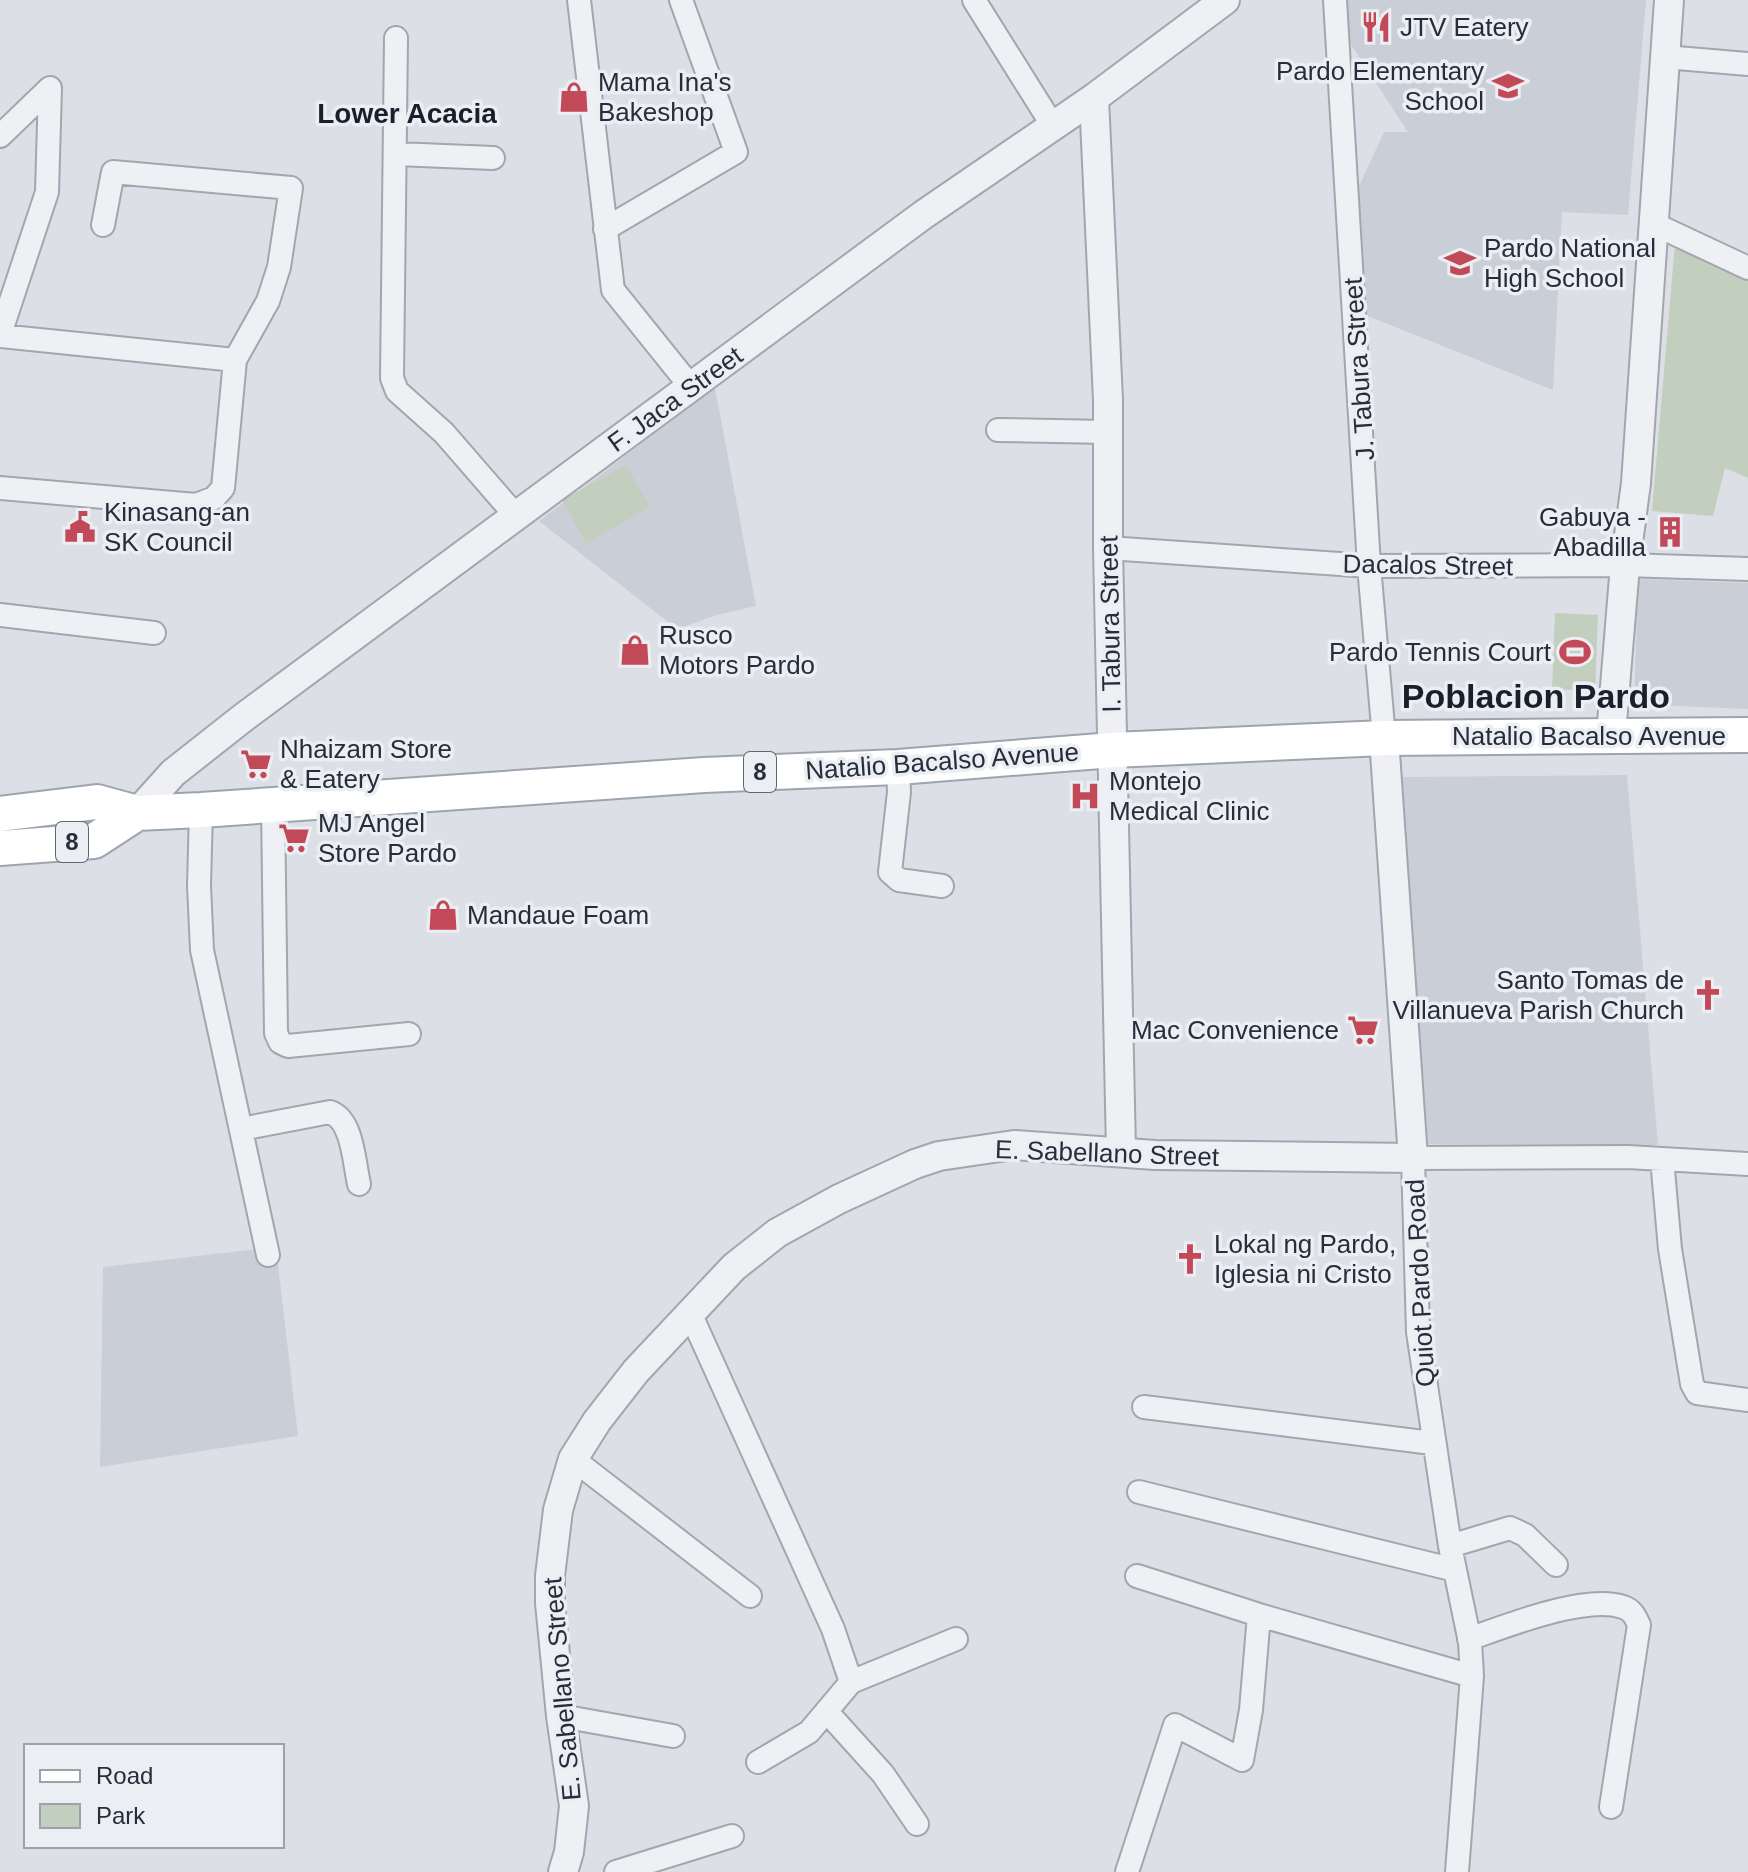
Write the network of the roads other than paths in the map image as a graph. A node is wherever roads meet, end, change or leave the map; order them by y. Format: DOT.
graph roads {
  1 [pos="579,0"];
  2 [pos="681,0"];
  3 [pos="974,0"];
  4 [pos="1225,0"];
  5 [pos="1335,0"];
  6 [pos="1669,0"];
  7 [pos="396,38"];
  8 [pos="1665,57"];
  9 [pos="1748,64"];
  10 [pos="1094,98"];
  11 [pos="1053,126"];
  12 [pos="0,136"];
  13 [pos="396,154"];
  14 [pos="493,158"];
  15 [pos="1654,224"];
  16 [pos="103,225"];
  17 [pos="605,229"];
  18 [pos="1748,268"];
  19 [pos="0,335"];
  20 [pos="235,360"];
  21 [pos="691,387"];
  22 [pos="998,430"];
  23 [pos="1107,432"];
  24 [pos="0,488"];
  25 [pos="516,516"];
  26 [pos="1108,548"];
  27 [pos="1625,565"];
  28 [pos="1369,566"];
  29 [pos="1748,569"];
  30 [pos="0,615"];
  31 [pos="154,633"];
  32 [pos="1611,735"];
  33 [pos="1748,735"];
  34 [pos="1384,738"];
  35 [pos="1113,750"];
  36 [pos="898,767"];
  37 [pos="273,804"];
  38 [pos="201,810"];
  39 [pos="137,813"];
  40 [pos="0,814"];
  41 [pos="0,848"];
  42 [pos="942,886"];
  43 [pos="409,1034"];
  44 [pos="241,1129"];
  45 [pos="1121,1151"];
  46 [pos="1413,1158"];
  47 [pos="1662,1159"];
  48 [pos="1748,1164"];
  49 [pos="359,1184"];
  50 [pos="268,1255"];
  51 [pos="690,1313"];
  52 [pos="1748,1400"];
  53 [pos="1144,1407"];
  54 [pos="1432,1443"];
  55 [pos="573,1459"];
  56 [pos="1139,1492"];
  57 [pos="1450,1546"];
  58 [pos="1556,1565"];
  59 [pos="1455,1570"];
  60 [pos="1137,1576"];
  61 [pos="750,1596"];
  62 [pos="1259,1615"];
  63 [pos="956,1639"];
  64 [pos="1469,1639"];
  65 [pos="1472,1676"];
  66 [pos="851,1682"];
  67 [pos="827,1712"];
  68 [pos="561,1716"];
  69 [pos="673,1736"];
  70 [pos="758,1762"];
  71 [pos="1611,1807"];
  72 [pos="917,1824"];
  73 [pos="732,1836"];
  74 [pos="563,1872"];
  75 [pos="616,1872"];
  76 [pos="1127,1872"];
  77 [pos="1457,1872"];
  1 -- 17 [label="street"];
  2 -- 17 [label="street"];
  3 -- 11 [label="street"];
  4 -- 10 [label="street, F. Jaca Street"];
  5 -- 28 [label="street, J. Tabura Street"];
  6 -- 8 [label="street"];
  7 -- 13 [label="street"];
  8 -- 9 [label="street"];
  8 -- 15 [label="street"];
  10 -- 11 [label="street, F. Jaca Street"];
  10 -- 23 [label="street, I. Tabura Street"];
  11 -- 21 [label="street, F. Jaca Street"];
  12 -- 19 [label="street"];
  13 -- 14 [label="street"];
  13 -- 25 [label="street"];
  15 -- 18 [label="street"];
  15 -- 27 [label="street"];
  16 -- 20 [label="street"];
  17 -- 21 [label="street"];
  19 -- 20 [label="street"];
  20 -- 24 [label="street"];
  21 -- 25 [label="street, F. Jaca Street"];
  22 -- 23 [label="street"];
  23 -- 26 [label="street, I. Tabura Street"];
  25 -- 39 [label="street, F. Jaca Street"];
  26 -- 28 [label="street, Dacalos Street"];
  26 -- 35 [label="street, I. Tabura Street"];
  27 -- 28 [label="street, Dacalos Street"];
  27 -- 29 [label="street, Dacalos Street"];
  27 -- 32 [label="street"];
  28 -- 34 [label="street, J. Tabura Street"];
  30 -- 31 [label="street"];
  32 -- 33 [label="main road, Natalio Bacalso Avenue / 8"];
  32 -- 34 [label="main road, Natalio Bacalso Avenue / 8"];
  34 -- 35 [label="main road, Natalio Bacalso Avenue / 8"];
  34 -- 46 [label="street, Quiot Pardo Road"];
  35 -- 36 [label="main road, Natalio Bacalso Avenue / 8"];
  35 -- 45 [label="street, I. Tabura Street"];
  36 -- 37 [label="main road, Natalio Bacalso Avenue / 8"];
  36 -- 42 [label="street"];
  37 -- 38 [label="main road, Natalio Bacalso Avenue / 8"];
  37 -- 43 [label="street"];
  38 -- 39 [label="main road, Natalio Bacalso Avenue / 8"];
  38 -- 44 [label="street"];
  39 -- 40 [label="main road, Natalio Bacalso Avenue / 8"];
  39 -- 41 [label="main road, 8"];
  44 -- 49 [label="street"];
  44 -- 50 [label="street"];
  45 -- 46 [label="street, E. Sabellano Street"];
  45 -- 51 [label="street, E. Sabellano Street"];
  46 -- 47 [label="street, E. Sabellano Street"];
  46 -- 54 [label="street, Quiot Pardo Road"];
  47 -- 48 [label="street, E. Sabellano Street"];
  47 -- 52 [label="street"];
  51 -- 55 [label="street, E. Sabellano Street"];
  51 -- 66 [label="street"];
  53 -- 54 [label="street"];
  54 -- 57 [label="street, Quiot Pardo Road"];
  55 -- 61 [label="street"];
  55 -- 68 [label="street, E. Sabellano Street"];
  56 -- 59 [label="street"];
  57 -- 58 [label="street"];
  57 -- 59 [label="street, Quiot Pardo Road"];
  59 -- 64 [label="street, Quiot Pardo Road"];
  60 -- 62 [label="street"];
  62 -- 65 [label="street"];
  62 -- 76 [label="street"];
  63 -- 66 [label="street"];
  64 -- 65 [label="street, Quiot Pardo Road"];
  64 -- 71 [label="street"];
  65 -- 77 [label="street, Quiot Pardo Road"];
  66 -- 67 [label="street"];
  67 -- 70 [label="street"];
  67 -- 72 [label="street"];
  68 -- 69 [label="street"];
  68 -- 74 [label="street, E. Sabellano Street"];
  73 -- 75 [label="street"];
}
